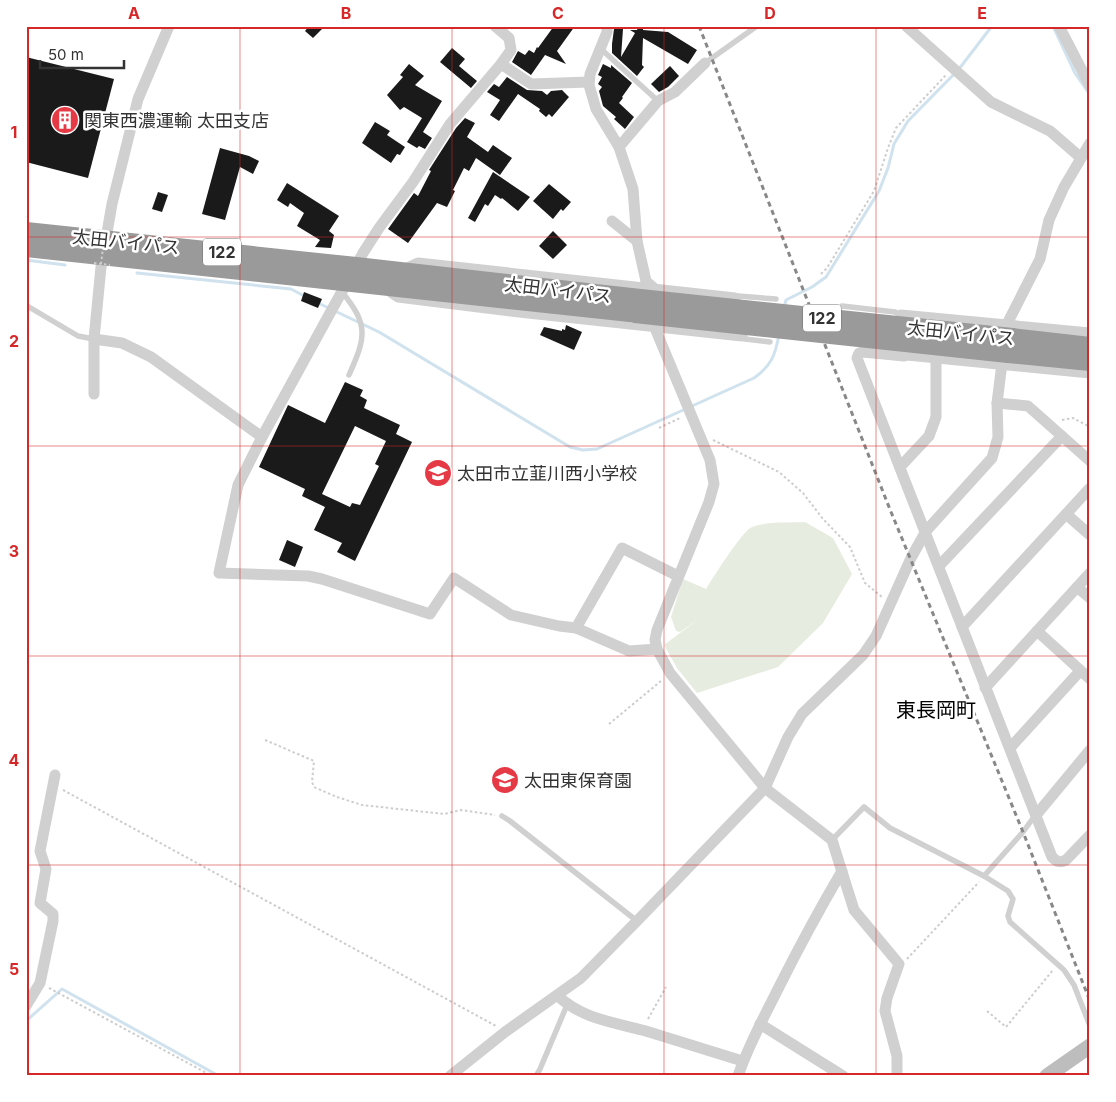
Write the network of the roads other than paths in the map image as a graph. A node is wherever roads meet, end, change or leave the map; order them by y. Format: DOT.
graph roads {
  1 [pos="169,26"];
  2 [pos="495,26"];
  3 [pos="607,26"];
  4 [pos="757,26"];
  5 [pos="906,26"];
  6 [pos="1059,26"];
  7 [pos="601,49"];
  8 [pos="704,63"];
  9 [pos="501,64"];
  10 [pos="589,82"];
  11 [pos="1090,86"];
  12 [pos="658,101"];
  13 [pos="619,148"];
  14 [pos="1086,151"];
  15 [pos="612,221"];
  16 [pos="26,232"];
  17 [pos="636,241"];
  18 [pos="26,247"];
  19 [pos="103,252"];
  20 [pos="348,280"];
  21 [pos="383,285"];
  22 [pos="642,294"];
  23 [pos="735,298"];
  24 [pos="776,299"];
  25 [pos="842,306"];
  26 [pos="29,307"];
  27 [pos="902,315"];
  28 [pos="654,326"];
  29 [pos="1090,333"];
  30 [pos="742,336"];
  31 [pos="94,339"];
  32 [pos="770,342"];
  33 [pos="1007,345"];
  34 [pos="1090,347"];
  35 [pos="936,357"];
  36 [pos="1090,361"];
  37 [pos="1090,373"];
  38 [pos="349,374"];
  39 [pos="94,394"];
  40 [pos="997,403"];
  41 [pos="1062,436"];
  42 [pos="262,437"];
  43 [pos="1090,461"];
  44 [pos="900,467"];
  45 [pos="1090,488"];
  46 [pos="1066,514"];
  47 [pos="926,531"];
  48 [pos="1090,535"];
  49 [pos="939,566"];
  50 [pos="1090,573"];
  51 [pos="678,576"];
  52 [pos="1077,587"];
  53 [pos="1090,598"];
  54 [pos="962,627"];
  55 [pos="576,628"];
  56 [pos="1037,631"];
  57 [pos="657,649"];
  58 [pos="1080,671"];
  59 [pos="1090,680"];
  60 [pos="985,688"];
  61 [pos="1010,748"];
  62 [pos="1090,750"];
  63 [pos="54,779"];
  64 [pos="765,788"];
  65 [pos="1036,814"];
  66 [pos="502,816"];
  67 [pos="1090,835"];
  68 [pos="832,840"];
  69 [pos="842,871"];
  70 [pos="984,876"];
  71 [pos="637,921"];
  72 [pos="558,996"];
  73 [pos="567,1005"];
  74 [pos="26,1006"];
  75 [pos="760,1024"];
  76 [pos="1090,1026"];
  77 [pos="1090,1046"];
  78 [pos="743,1061"];
  79 [pos="450,1076"];
  80 [pos="536,1076"];
  81 [pos="738,1076"];
  82 [pos="843,1076"];
  83 [pos="897,1076"];
  84 [pos="1047,1076"];
  1 -- 19 [label="street"];
  2 -- 9 [label="street"];
  3 -- 7 [label="street"];
  4 -- 8 [label="lane"];
  5 -- 14 [label="street"];
  6 -- 11 [label="street"];
  7 -- 10 [label="street"];
  7 -- 12 [label="lane"];
  8 -- 12 [label="street"];
  9 -- 10 [label="street"];
  9 -- 20 [label="street"];
  10 -- 13 [label="street"];
  12 -- 13 [label="street"];
  13 -- 17 [label="street"];
  14 -- 33 [label="street"];
  15 -- 17 [label="street"];
  16 -- 19 [label="highway, 太田バイパス / 122"];
  17 -- 22 [label="street"];
  18 -- 19 [label="highway, 太田バイパス / 122"];
  19 -- 20 [label="highway, 太田バイパス / 122"];
  19 -- 31 [label="street"];
  20 -- 21 [label="highway, 太田バイパス / 122"];
  20 -- 22 [label="highway, 太田バイパス / 122"];
  20 -- 38 [label="lane"];
  20 -- 42 [label="street"];
  21 -- 22 [label="highway, 太田バイパス / 122"];
  21 -- 28 [label="street"];
  22 -- 23 [label="street"];
  22 -- 28 [label="street"];
  22 -- 33 [label="highway, 太田バイパス / 122, bridge"];
  23 -- 24 [label="lane"];
  25 -- 27 [label="lane"];
  26 -- 31 [label="lane"];
  27 -- 33 [label="street"];
  28 -- 30 [label="street"];
  28 -- 51 [label="street"];
  29 -- 33 [label="street"];
  30 -- 32 [label="lane"];
  31 -- 39 [label="street"];
  31 -- 42 [label="street"];
  33 -- 34 [label="highway, 太田バイパス / 122"];
  33 -- 35 [label="street"];
  33 -- 36 [label="highway, 太田バイパス / 122"];
  33 -- 37 [label="street"];
  33 -- 40 [label="street"];
  35 -- 44 [label="street"];
  35 -- 44 [label="street"];
  40 -- 41 [label="street"];
  40 -- 47 [label="street"];
  41 -- 43 [label="street"];
  41 -- 49 [label="street"];
  42 -- 55 [label="street"];
  44 -- 47 [label="street"];
  45 -- 46 [label="street"];
  46 -- 48 [label="street"];
  46 -- 54 [label="street"];
  47 -- 49 [label="street"];
  47 -- 64 [label="street"];
  49 -- 54 [label="street"];
  50 -- 52 [label="street"];
  51 -- 55 [label="street"];
  51 -- 57 [label="street"];
  52 -- 53 [label="street"];
  52 -- 56 [label="street"];
  54 -- 60 [label="street"];
  55 -- 57 [label="street"];
  56 -- 58 [label="street"];
  56 -- 60 [label="street"];
  57 -- 64 [label="street"];
  58 -- 59 [label="street"];
  58 -- 61 [label="street"];
  60 -- 61 [label="street"];
  61 -- 65 [label="street"];
  62 -- 65 [label="street"];
  63 -- 74 [label="street"];
  64 -- 68 [label="street"];
  64 -- 71 [label="street"];
  65 -- 67 [label="street"];
  65 -- 70 [label="lane"];
  66 -- 71 [label="lane"];
  68 -- 69 [label="street"];
  68 -- 70 [label="lane"];
  69 -- 75 [label="street"];
  69 -- 83 [label="street"];
  70 -- 76 [label="lane"];
  71 -- 72 [label="street"];
  72 -- 73 [label="street"];
  72 -- 79 [label="street"];
  73 -- 78 [label="street"];
  73 -- 80 [label="lane"];
  75 -- 78 [label="street"];
  75 -- 82 [label="street"];
  77 -- 84 [label="main road"];
  78 -- 81 [label="street"];
}
